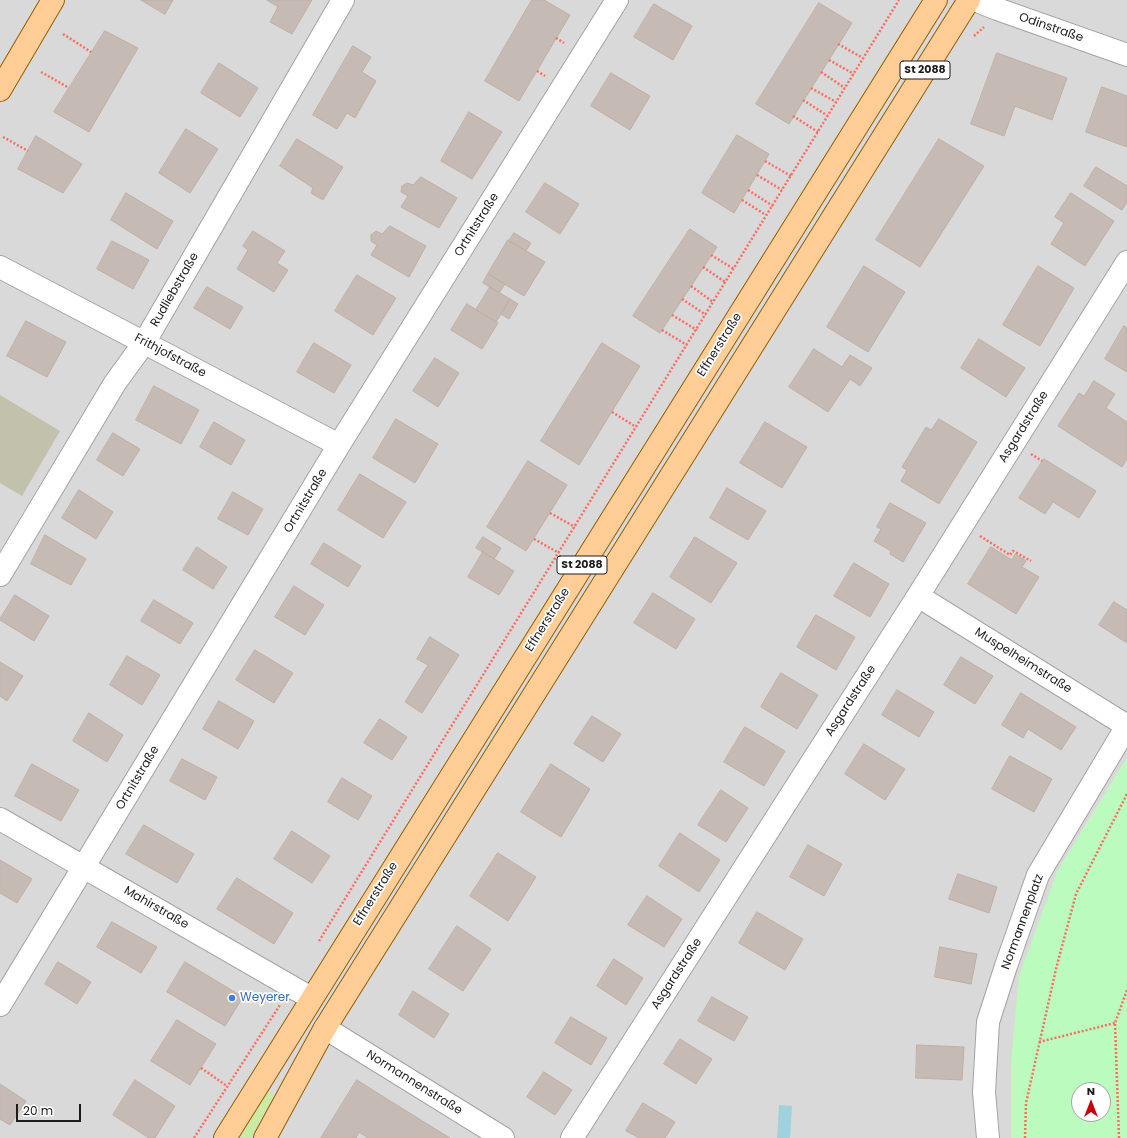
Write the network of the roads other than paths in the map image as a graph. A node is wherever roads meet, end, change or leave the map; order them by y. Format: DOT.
graph roads {
  1 [pos="53,0"];
  2 [pos="343,0"];
  3 [pos="617,0"];
  4 [pos="936,0"];
  5 [pos="969,0"];
  6 [pos="975,0"];
  7 [pos="1127,54"];
  8 [pos="0,90"];
  9 [pos="1127,262"];
  10 [pos="0,267"];
  11 [pos="144,343"];
  12 [pos="339,445"];
  13 [pos="0,575"];
  14 [pos="918,596"];
  15 [pos="1127,726"];
  16 [pos="0,819"];
  17 [pos="84,867"];
  18 [pos="312,998"];
  19 [pos="0,1005"];
  20 [pos="325,1028"];
  21 [pos="225,1138"];
  22 [pos="265,1138"];
  23 [pos="503,1138"];
  24 [pos="572,1138"];
  25 [pos="988,1138"];
  1 -- 8 [label="main road"];
  2 -- 11 [label="street, Rudliebstraße"];
  3 -- 12 [label="street, Ortnitstraße"];
  4 -- 18 [label="main road, Effnerstraße / St 2088"];
  5 -- 20 [label="main road, St 2088"];
  6 -- 7 [label="street, Odinstraße"];
  9 -- 14 [label="street, Asgardstraße"];
  10 -- 11 [label="street, Frithjofstraße"];
  11 -- 12 [label="street, Frithjofstraße"];
  11 -- 13 [label="street, Rudliebstraße"];
  12 -- 17 [label="street, Ortnitstraße"];
  14 -- 15 [label="street, Muspelheimstraße"];
  14 -- 24 [label="street, Asgardstraße"];
  15 -- 25 [label="street, Normannenplatz"];
  16 -- 17 [label="street, Mahirstraße"];
  17 -- 18 [label="street, Mahirstraße"];
  17 -- 19 [label="street, Ortnitstraße"];
  18 -- 21 [label="main road, Effnerstraße / St 2088"];
  20 -- 22 [label="main road, St 2088"];
  20 -- 23 [label="street, Normannenstraße"];
}
